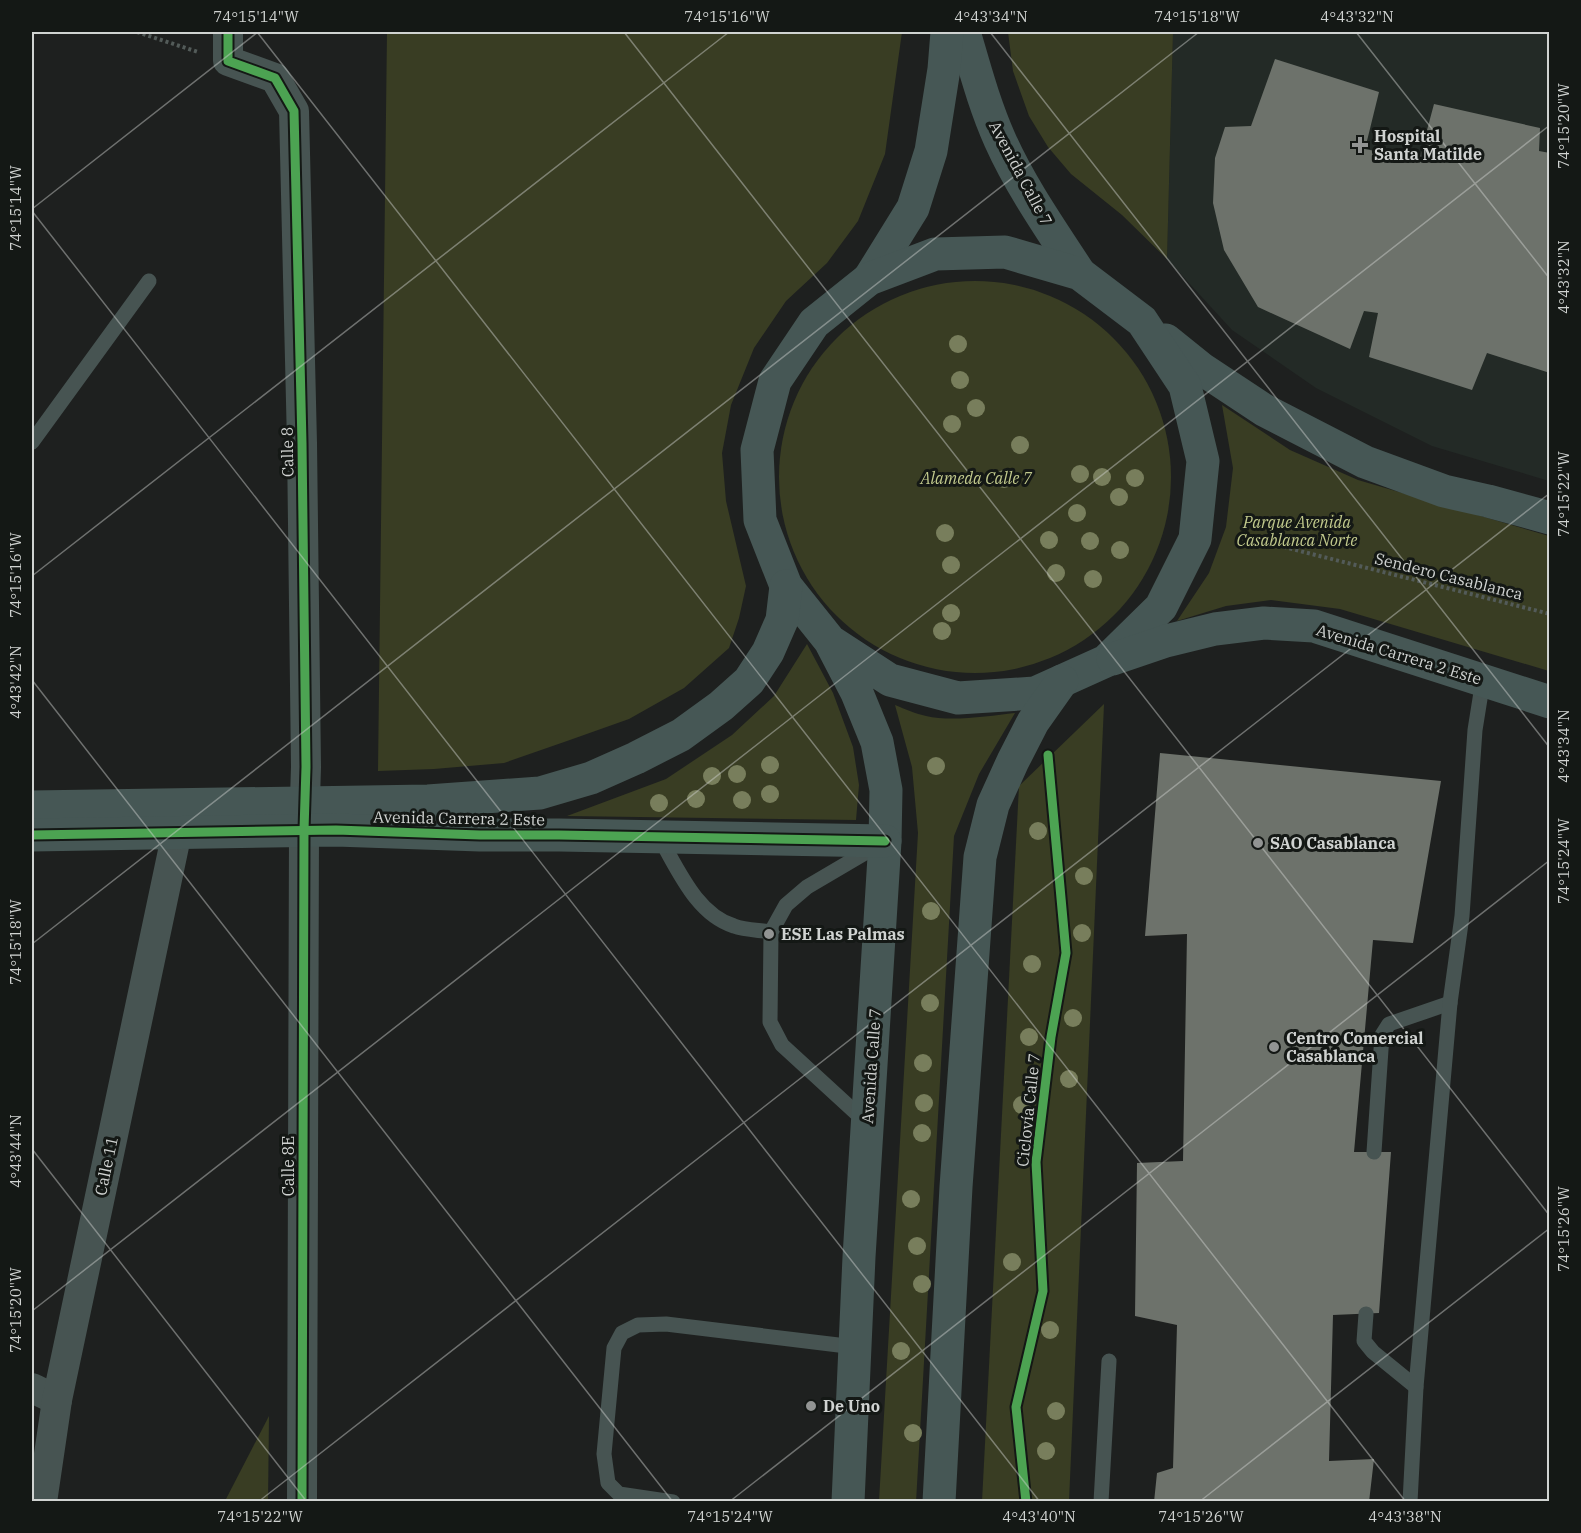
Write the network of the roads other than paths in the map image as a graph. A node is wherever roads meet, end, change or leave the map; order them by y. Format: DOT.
graph roads {
  1 [pos="228,32"];
  2 [pos="947,32"];
  3 [pos="964,32"];
  4 [pos="1080,274"];
  5 [pos="869,279"];
  6 [pos="150,281"];
  7 [pos="1142,321"];
  8 [pos="32,442"];
  9 [pos="1550,518"];
  10 [pos="786,586"];
  11 [pos="830,641"];
  12 [pos="1106,661"];
  13 [pos="1483,680"];
  14 [pos="1062,681"];
  15 [pos="1550,702"];
  16 [pos="32,807"];
  17 [pos="304,816"];
  18 [pos="177,832"];
  19 [pos="32,835"];
  20 [pos="659,837"];
  21 [pos="885,841"];
  22 [pos="771,932"];
  23 [pos="1450,1003"];
  24 [pos="868,1124"];
  25 [pos="1374,1152"];
  26 [pos="1366,1314"];
  27 [pos="855,1347"];
  28 [pos="1109,1361"];
  29 [pos="1416,1387"];
  30 [pos="44,1394"];
  31 [pos="42,1502"];
  32 [pos="302,1502"];
  33 [pos="674,1502"];
  34 [pos="848,1502"];
  35 [pos="939,1502"];
  36 [pos="1101,1502"];
  37 [pos="1410,1502"];
  1 -- 17 [label="street, Calle 8"];
  2 -- 5 [label="main road, Avenida Calle 7"];
  3 -- 4 [label="main road, Avenida Calle 7"];
  4 -- 5 [label="main road, Avenida Calle 7"];
  4 -- 7 [label="main road, Avenida Calle 7"];
  5 -- 10 [label="main road, Avenida Calle 7"];
  6 -- 8 [label="lane"];
  7 -- 9 [label="main road"];
  7 -- 12 [label="main road, Avenida Calle 7"];
  10 -- 11 [label="main road, Avenida Calle 7"];
  10 -- 17 [label="main road, Avenida Carrera 2 Este"];
  11 -- 14 [label="main road, Avenida Calle 7"];
  11 -- 21 [label="main road, Avenida Calle 7"];
  12 -- 13 [label="main road, Avenida Carrera 2 Este"];
  12 -- 14 [label="main road, Avenida Calle 7"];
  13 -- 15 [label="main road, Avenida Carrera 2 Este"];
  13 -- 23 [label="lane"];
  14 -- 35 [label="main road"];
  16 -- 17 [label="main road, Avenida Carrera 2 Este"];
  17 -- 18 [label="main road, Avenida Carrera 2 Este"];
  17 -- 20 [label="main road, Avenida Carrera 2 Este"];
  17 -- 32 [label="street, Calle 8E"];
  18 -- 19 [label="main road, Avenida Carrera 2 Este"];
  18 -- 30 [label="street, Calle 11"];
  20 -- 21 [label="main road, Avenida Carrera 2 Este"];
  20 -- 22 [label="lane"];
  21 -- 22 [label="lane"];
  21 -- 24 [label="main road, Avenida Calle 7"];
  22 -- 24 [label="lane"];
  23 -- 25 [label="lane"];
  23 -- 29 [label="lane"];
  24 -- 27 [label="main road, Avenida Calle 7"];
  26 -- 29 [label="lane"];
  27 -- 33 [label="lane"];
  27 -- 34 [label="main road, Avenida Calle 7"];
  28 -- 36 [label="lane"];
  29 -- 37 [label="lane"];
  30 -- 31 [label="street, Calle 11"];
}
